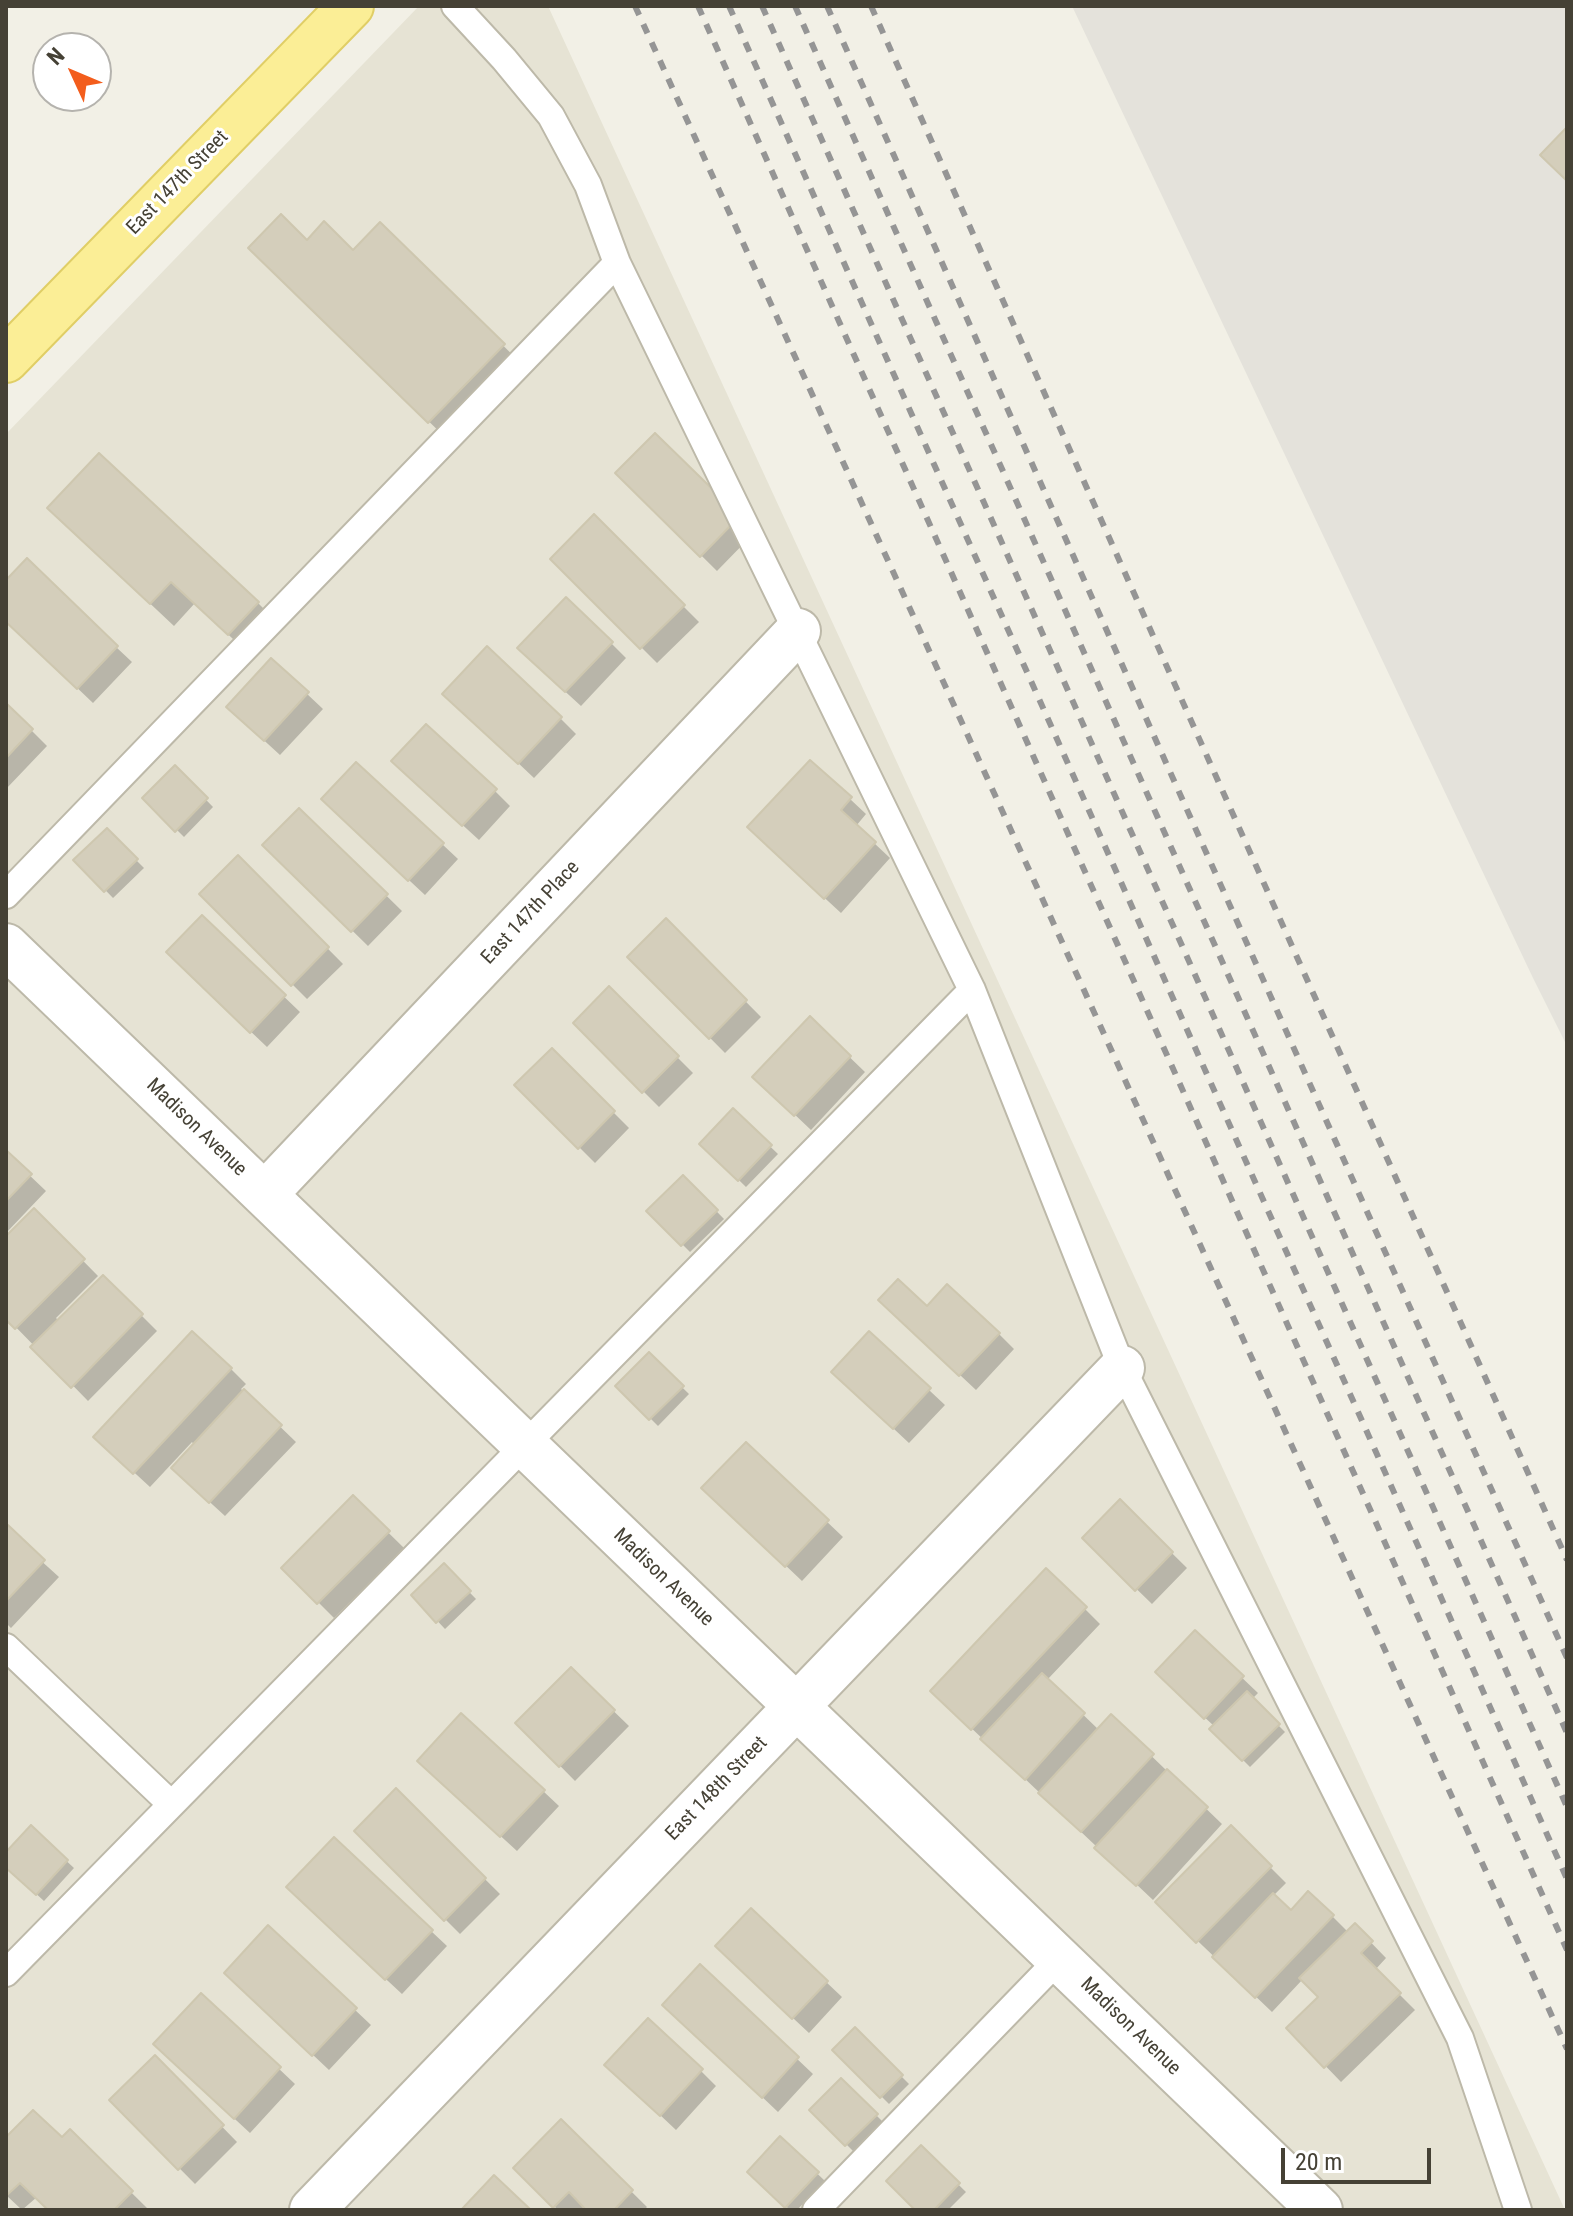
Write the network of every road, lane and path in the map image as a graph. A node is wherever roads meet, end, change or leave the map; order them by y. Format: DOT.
graph roads {
  1 [pos="351,6"];
  2 [pos="455,6"];
  3 [pos="617,263"];
  4 [pos="6,360"];
  5 [pos="798,631"];
  6 [pos="6,895"];
  7 [pos="6,946"];
  8 [pos="972,990"];
  9 [pos="265,1194"];
  10 [pos="1122,1368"];
  11 [pos="525,1445"];
  12 [pos="6,1647"];
  13 [pos="796,1706"];
  14 [pos="171,1804"];
  15 [pos="1059,1959"];
  16 [pos="6,1973"];
  17 [pos="312,2210"];
  18 [pos="816,2210"];
  19 [pos="1320,2210"];
  20 [pos="1518,2210"];
  1 -- 4 [label="main road, East 147th Street"];
  2 -- 3 [label="lane"];
  3 -- 5 [label="lane"];
  3 -- 6 [label="lane"];
  5 -- 8 [label="lane"];
  5 -- 9 [label="street, East 147th Place"];
  7 -- 9 [label="street, Madison Avenue"];
  8 -- 10 [label="lane"];
  8 -- 11 [label="lane"];
  9 -- 11 [label="street, Madison Avenue"];
  10 -- 13 [label="street, East 148th Street"];
  10 -- 20 [label="lane"];
  11 -- 13 [label="street, Madison Avenue"];
  11 -- 14 [label="lane"];
  12 -- 14 [label="lane"];
  13 -- 15 [label="street, Madison Avenue"];
  13 -- 17 [label="street, East 148th Street"];
  14 -- 16 [label="lane"];
  15 -- 18 [label="lane"];
  15 -- 19 [label="street, Madison Avenue"];
}
